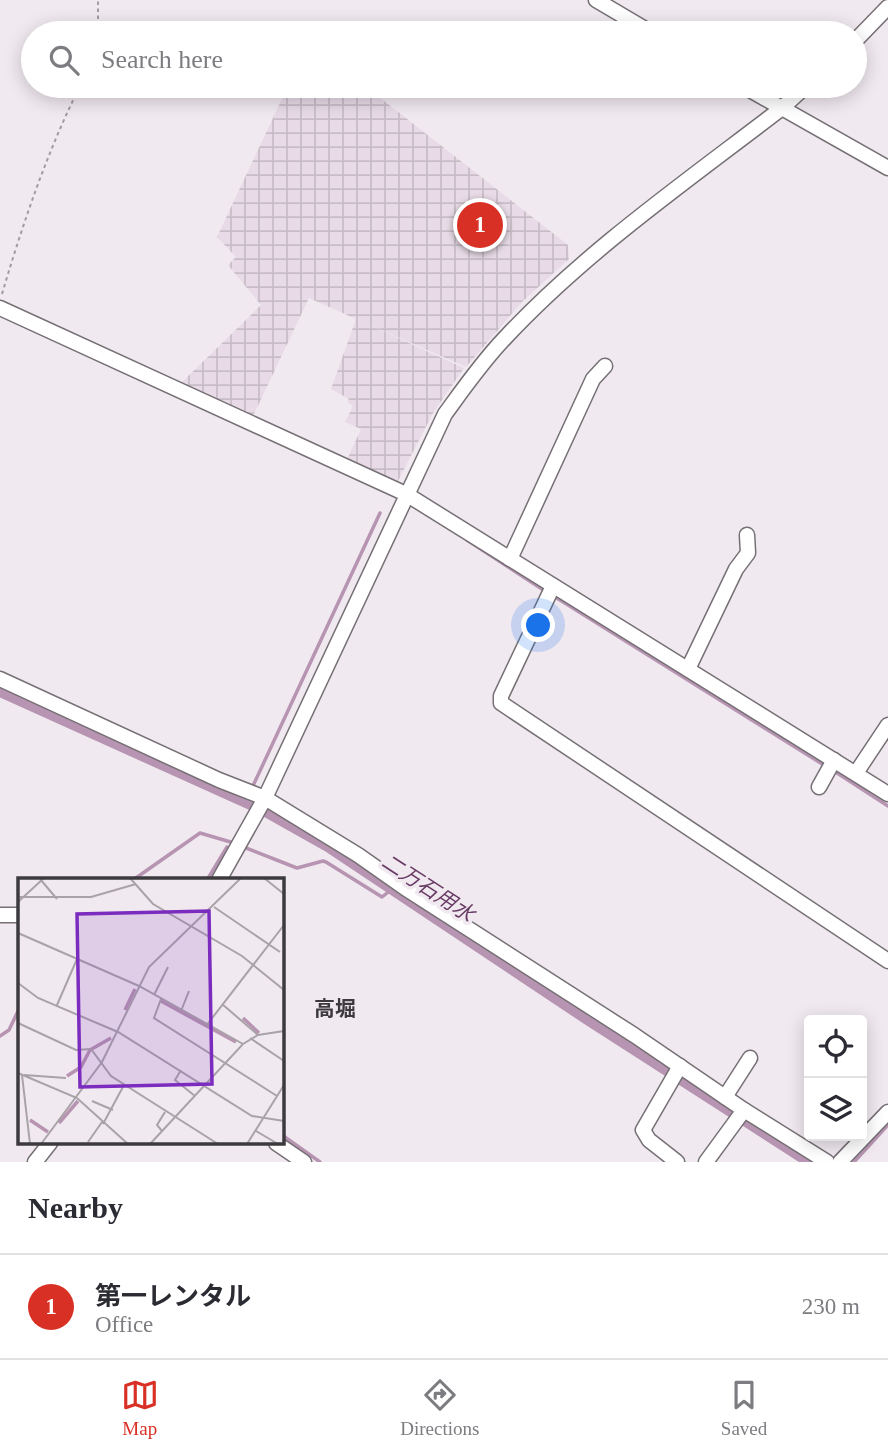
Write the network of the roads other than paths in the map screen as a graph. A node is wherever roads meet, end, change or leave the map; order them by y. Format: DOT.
graph roads {
  1 [pos="596,0"];
  2 [pos="888,7"];
  3 [pos="632,21"];
  4 [pos="867,29"];
  5 [pos="764,98"];
  6 [pos="793,98"];
  7 [pos="782,108"];
  8 [pos="888,168"];
  9 [pos="0,308"];
  10 [pos="605,366"];
  11 [pos="406,494"];
  12 [pos="747,535"];
  13 [pos="510,559"];
  14 [pos="552,586"];
  15 [pos="688,669"];
  16 [pos="0,679"];
  17 [pos="888,725"];
  18 [pos="834,760"];
  19 [pos="856,773"];
  20 [pos="819,786"];
  21 [pos="888,794"];
  22 [pos="265,798"];
  23 [pos="220,878"];
  24 [pos="0,915"];
  25 [pos="18,915"];
  26 [pos="888,961"];
  27 [pos="750,1058"];
  28 [pos="680,1066"];
  29 [pos="725,1097"];
  30 [pos="744,1110"];
  31 [pos="888,1112"];
  32 [pos="49,1144"];
  33 [pos="277,1144"];
  34 [pos="298,1161"];
  35 [pos="35,1162"];
  36 [pos="677,1162"];
  37 [pos="706,1162"];
  38 [pos="827,1162"];
  39 [pos="840,1162"];
  1 -- 3 [label="street"];
  2 -- 4 [label="street"];
  5 -- 7 [label="street"];
  6 -- 7 [label="street"];
  7 -- 8 [label="street"];
  7 -- 11 [label="street"];
  9 -- 11 [label="street"];
  10 -- 13 [label="street"];
  11 -- 13 [label="street"];
  11 -- 22 [label="street"];
  12 -- 15 [label="street"];
  13 -- 14 [label="street"];
  14 -- 15 [label="street"];
  14 -- 26 [label="street"];
  15 -- 18 [label="street"];
  16 -- 22 [label="street"];
  17 -- 19 [label="street"];
  18 -- 19 [label="street"];
  18 -- 20 [label="street"];
  19 -- 21 [label="street"];
  22 -- 23 [label="street"];
  22 -- 28 [label="street"];
  24 -- 25 [label="street"];
  27 -- 29 [label="street"];
  28 -- 29 [label="street"];
  28 -- 36 [label="street"];
  29 -- 30 [label="street"];
  30 -- 37 [label="street"];
  30 -- 38 [label="street"];
  31 -- 39 [label="street"];
  32 -- 35 [label="street"];
  33 -- 34 [label="street"];
}
